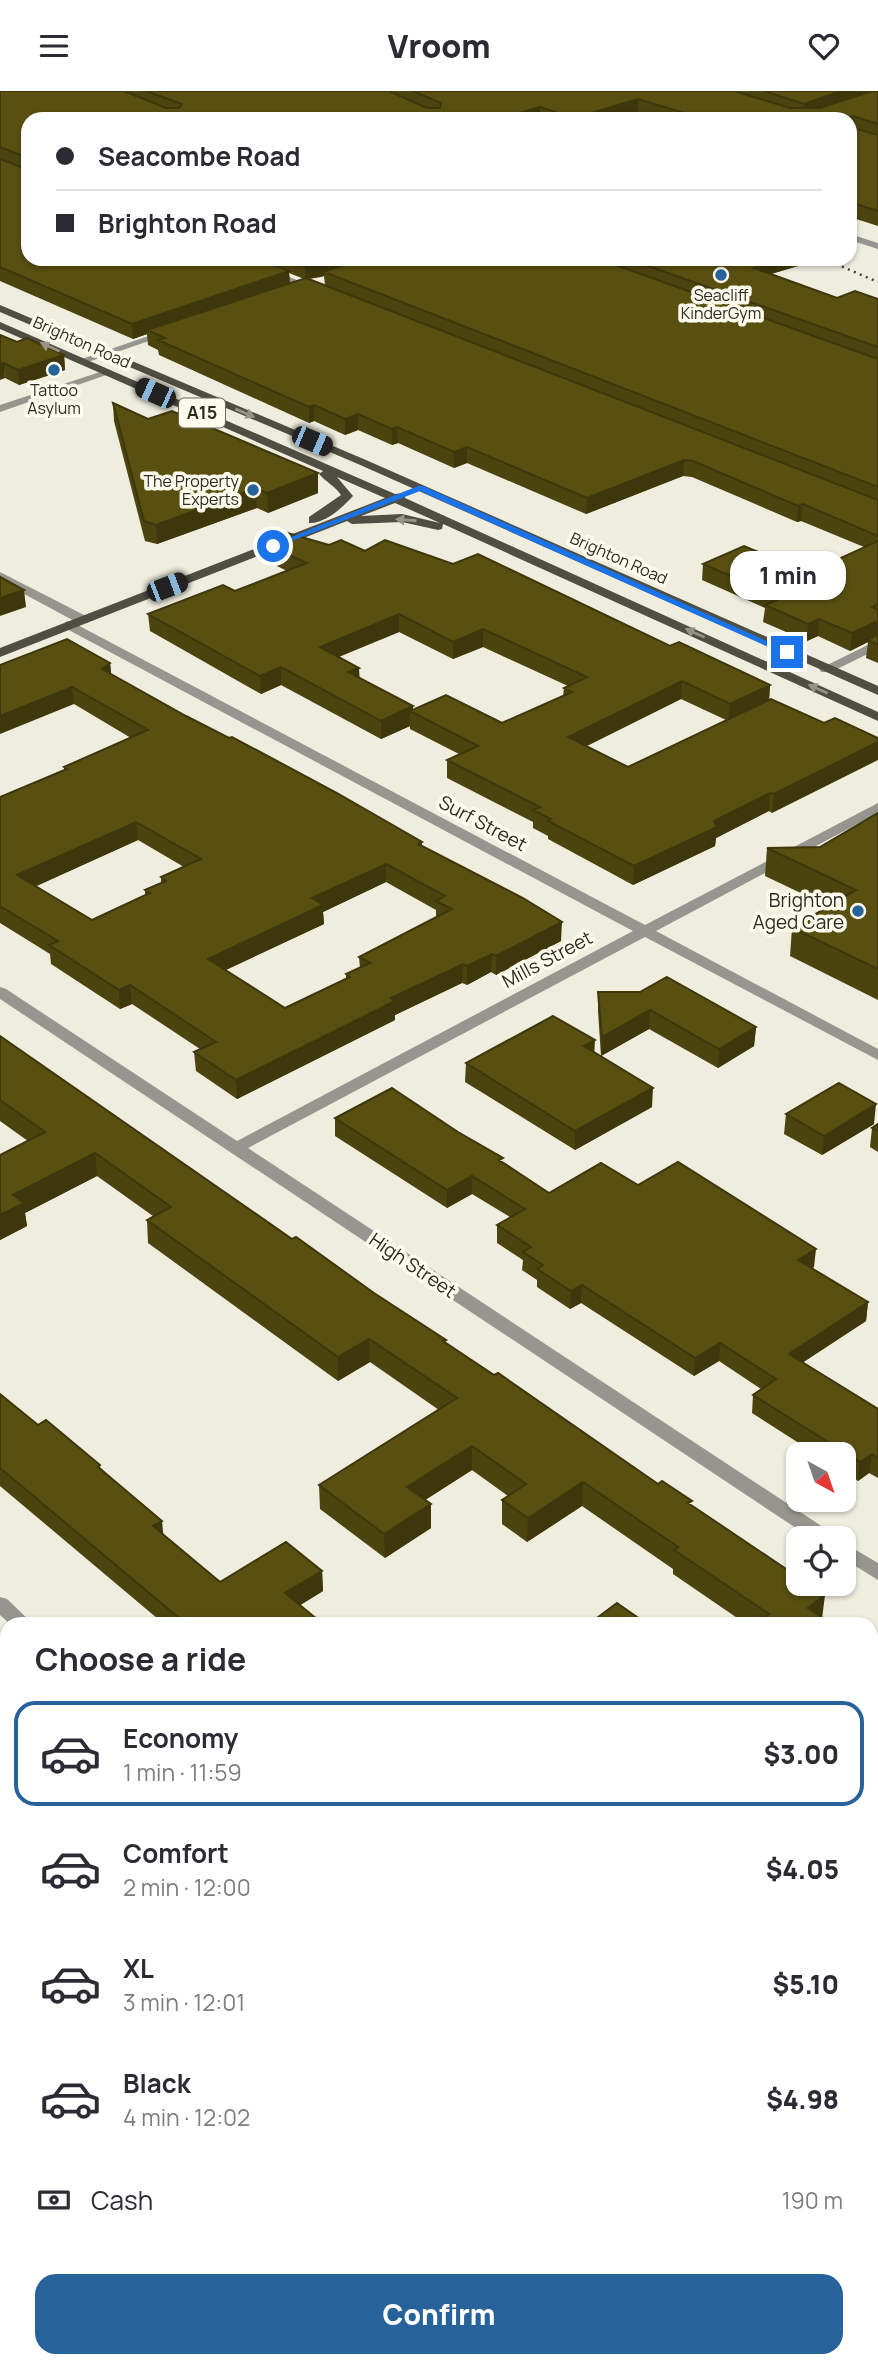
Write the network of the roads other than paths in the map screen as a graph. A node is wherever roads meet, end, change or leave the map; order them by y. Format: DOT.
graph roads {
  1 [pos="857,238"];
  2 [pos="878,246"];
  3 [pos="258,266"];
  4 [pos="313,284"];
  5 [pos="283,294"];
  6 [pos="331,296"];
  7 [pos="0,307"];
  8 [pos="0,325"];
  9 [pos="187,326"];
  10 [pos="105,353"];
  11 [pos="81,361"];
  12 [pos="107,373"];
  13 [pos="0,409"];
  14 [pos="296,454"];
  15 [pos="420,488"];
  16 [pos="395,498"];
  17 [pos="337,520"];
  18 [pos="495,543"];
  19 [pos="252,554"];
  20 [pos="0,576"];
  21 [pos="76,623"];
  22 [pos="878,644"];
  23 [pos="0,653"];
  24 [pos="826,669"];
  25 [pos="878,691"];
  26 [pos="878,717"];
  27 [pos="878,807"];
  28 [pos="646,931"];
  29 [pos="0,992"];
  30 [pos="878,1055"];
  31 [pos="236,1148"];
  32 [pos="807,1526"];
  33 [pos="856,1558"];
  34 [pos="878,1573"];
  35 [pos="0,1604"];
  36 [pos="15,1617"];
  1 -- 2 [label="street"];
  3 -- 4 [label="street"];
  4 -- 5 [label="street"];
  4 -- 6 [label="street"];
  7 -- 10 [label="main road, Brighton Road / A15"];
  11 -- 8 [label="main road, Brighton Road / A15, one-way"];
  9 -- 10 [label="street"];
  10 -- 11 [label="street"];
  10 -- 15 [label="main road, Brighton Road / A15, one-way"];
  11 -- 12 [label="main road, Brighton Road / A15"];
  12 -- 13 [label="street"];
  12 -- 14 [label="main road, Brighton Road / A15"];
  14 -- 16 [label="main road, Brighton Road / A15"];
  14 -- 19 [label="main road"];
  15 -- 16 [label="main road"];
  15 -- 24 [label="main road, Brighton Road / A15"];
  16 -- 17 [label="main road"];
  16 -- 18 [label="main road, Brighton Road / A15"];
  18 -- 17 [label="main road, one-way"];
  17 -- 19 [label="main road"];
  26 -- 18 [label="main road, Brighton Road / A15, one-way"];
  19 -- 21 [label="main road"];
  20 -- 21 [label="street, Surf Street"];
  21 -- 23 [label="main road"];
  21 -- 28 [label="street, Surf Street"];
  22 -- 24 [label="street"];
  24 -- 25 [label="main road, Brighton Road / A15"];
  27 -- 28 [label="street, Mills Street"];
  28 -- 30 [label="street, Surf Street"];
  28 -- 31 [label="street, Mills Street"];
  29 -- 31 [label="street, High Street"];
  31 -- 32 [label="street, High Street"];
  33 -- 34 [label="street"];
  35 -- 36 [label="street"];
}
